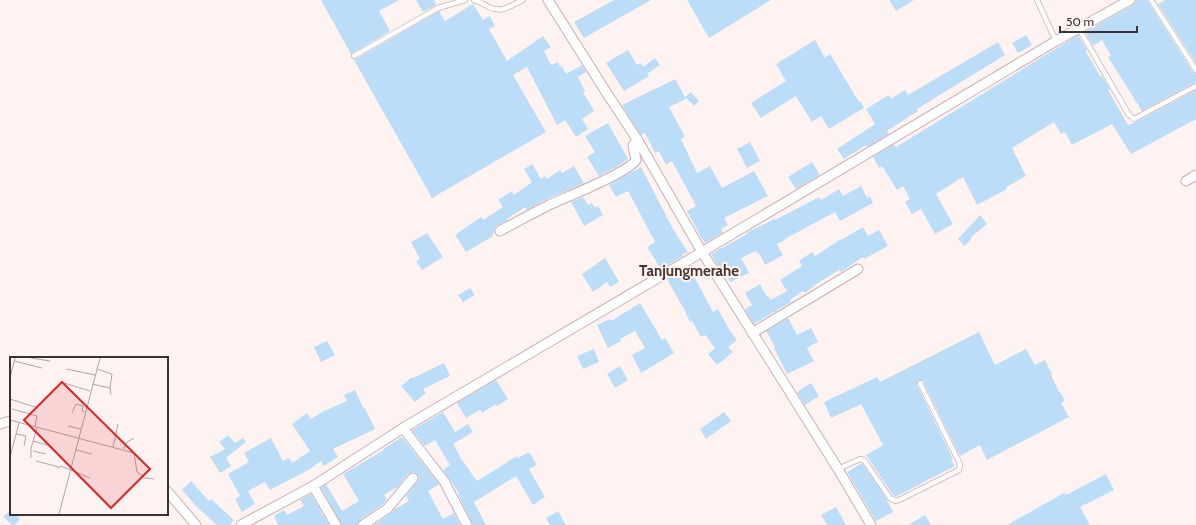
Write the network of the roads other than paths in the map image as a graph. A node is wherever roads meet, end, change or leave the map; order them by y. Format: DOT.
graph roads {
  1 [pos="465,0"];
  2 [pos="474,0"];
  3 [pos="523,0"];
  4 [pos="548,0"];
  5 [pos="1037,0"];
  6 [pos="1130,0"];
  7 [pos="1151,0"];
  8 [pos="1079,29"];
  9 [pos="1056,41"];
  10 [pos="354,56"];
  11 [pos="1196,70"];
  12 [pos="1196,86"];
  13 [pos="637,139"];
  14 [pos="1196,175"];
  15 [pos="1186,181"];
  16 [pos="500,231"];
  17 [pos="702,252"];
  18 [pos="858,269"];
  19 [pos="752,333"];
  20 [pos="920,383"];
  21 [pos="10,421"];
  22 [pos="0,424"];
  23 [pos="403,428"];
  24 [pos="838,468"];
  25 [pos="413,478"];
  26 [pos="312,486"];
  27 [pos="168,492"];
  28 [pos="196,525"];
  29 [pos="241,525"];
  30 [pos="336,525"];
  31 [pos="363,525"];
  32 [pos="467,525"];
  33 [pos="871,525"];
  1 -- 10 [label="lane"];
  2 -- 3 [label="lane"];
  4 -- 13 [label="street"];
  5 -- 9 [label="lane"];
  6 -- 8 [label="street"];
  7 -- 11 [label="lane"];
  8 -- 9 [label="street"];
  8 -- 12 [label="lane"];
  9 -- 17 [label="street"];
  13 -- 16 [label="street"];
  13 -- 17 [label="street"];
  14 -- 15 [label="street"];
  17 -- 19 [label="street"];
  17 -- 23 [label="street"];
  18 -- 19 [label="street"];
  19 -- 24 [label="street"];
  20 -- 24 [label="lane"];
  21 -- 22 [label="street"];
  23 -- 26 [label="street"];
  23 -- 32 [label="street"];
  24 -- 33 [label="street"];
  25 -- 31 [label="street"];
  26 -- 29 [label="street"];
  26 -- 30 [label="street"];
  27 -- 28 [label="street"];
}
